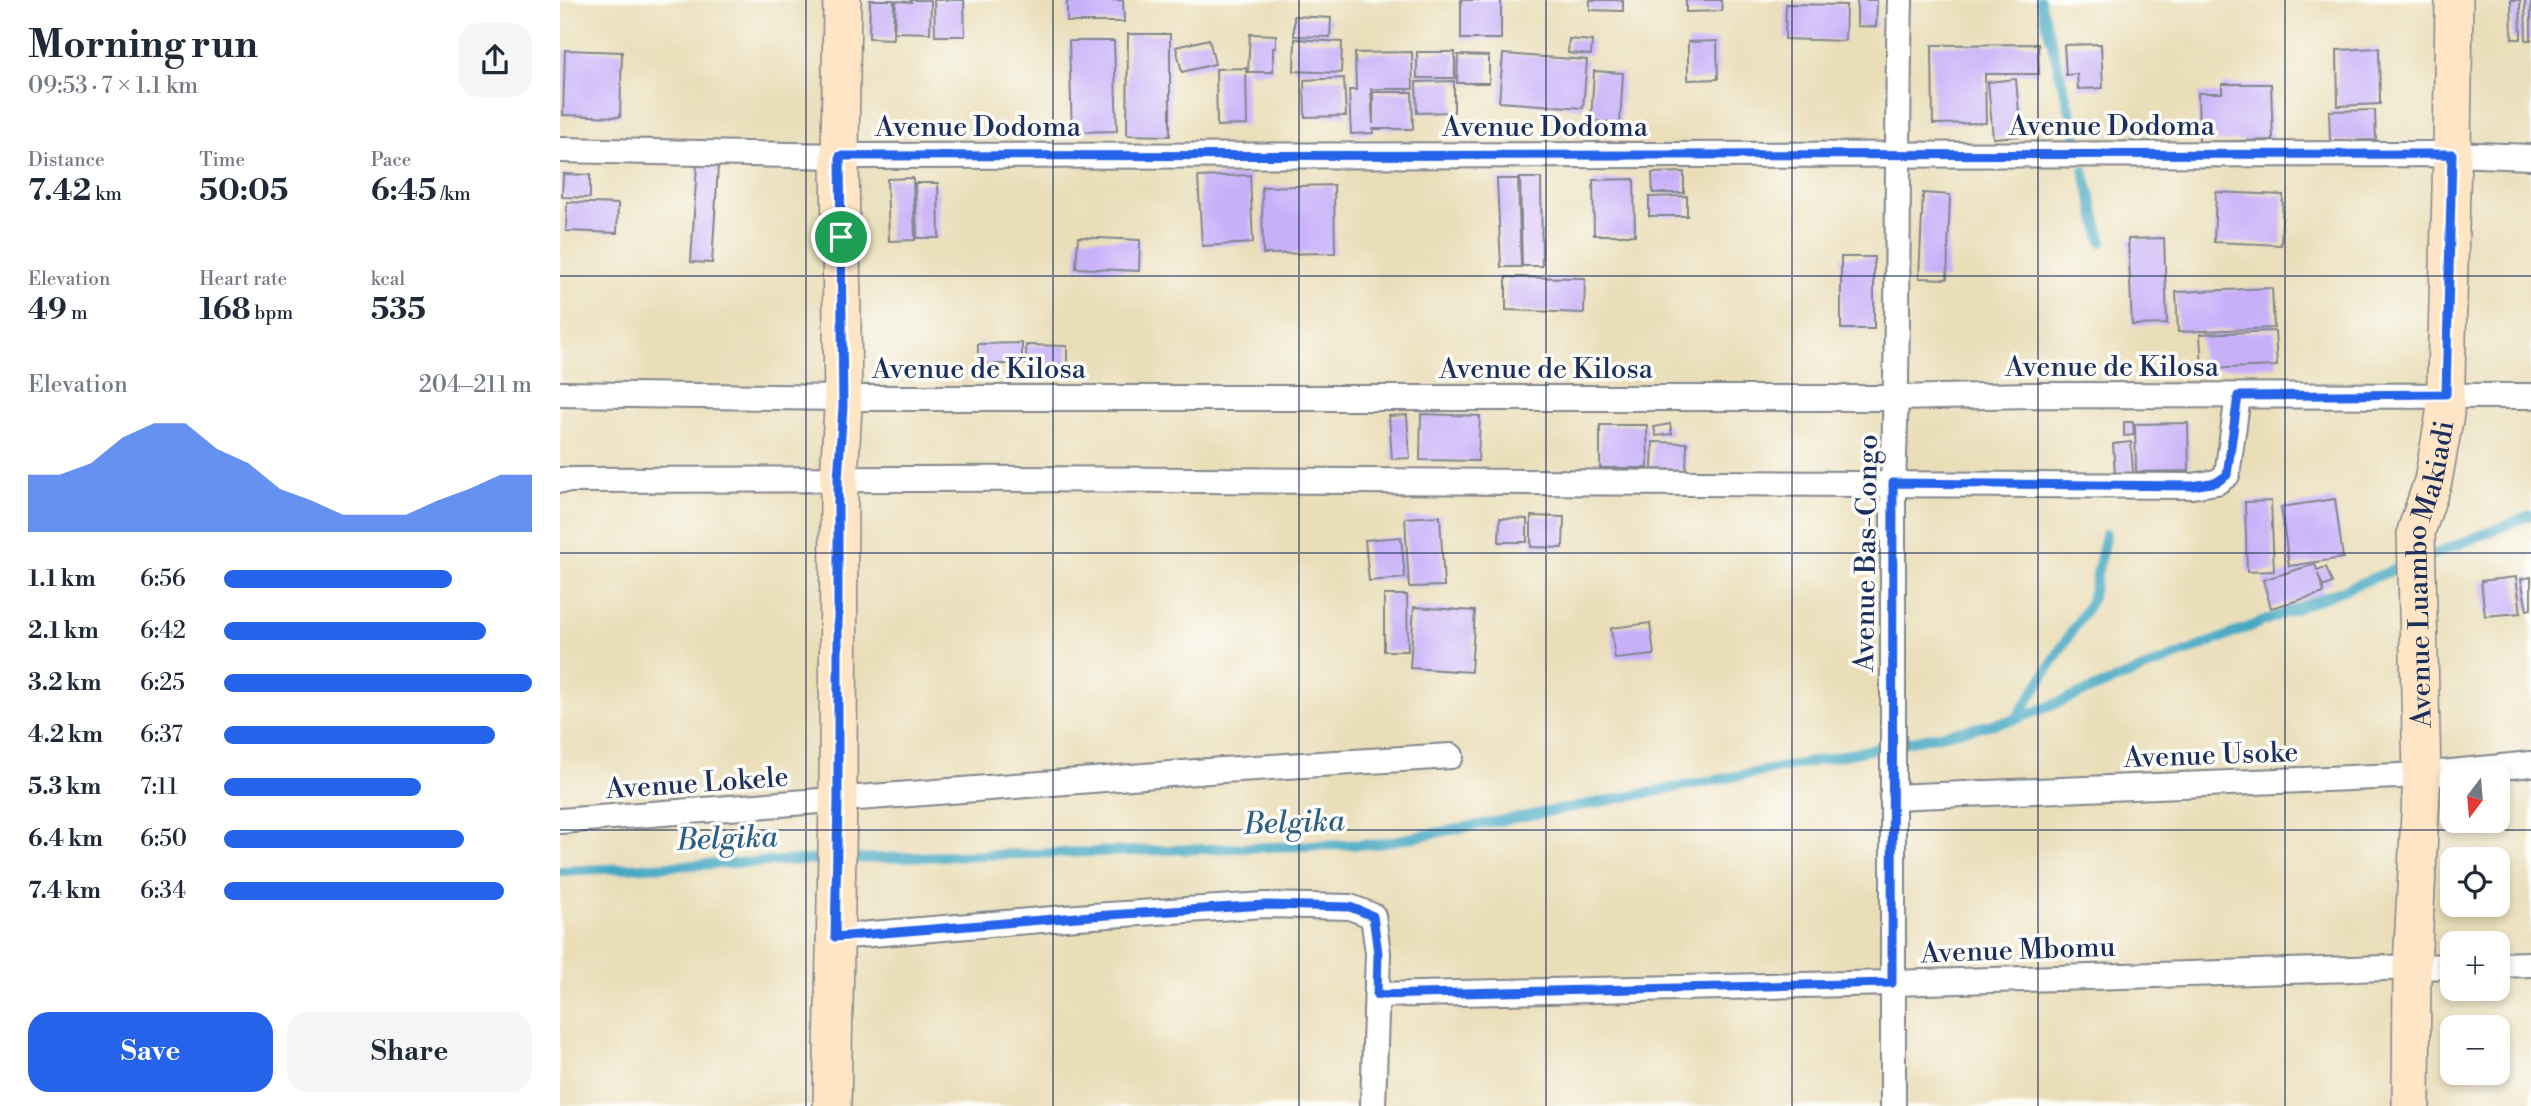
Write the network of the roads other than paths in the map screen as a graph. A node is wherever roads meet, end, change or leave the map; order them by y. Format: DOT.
graph roads {
  1 [pos="842,0"];
  2 [pos="1900,0"];
  3 [pos="2454,0"];
  4 [pos="560,150"];
  5 [pos="2452,154"];
  6 [pos="840,156"];
  7 [pos="1896,156"];
  8 [pos="2531,157"];
  9 [pos="560,394"];
  10 [pos="2446,394"];
  11 [pos="2238,396"];
  12 [pos="2531,396"];
  13 [pos="842,398"];
  14 [pos="1896,398"];
  15 [pos="838,479"];
  16 [pos="560,480"];
  17 [pos="1893,483"];
  18 [pos="1451,756"];
  19 [pos="2531,764"];
  20 [pos="2422,775"];
  21 [pos="1893,788"];
  22 [pos="838,801"];
  23 [pos="560,821"];
  24 [pos="835,924"];
  25 [pos="2531,964"];
  26 [pos="2510,965"];
  27 [pos="2440,966"];
  28 [pos="2412,967"];
  29 [pos="1892,983"];
  30 [pos="1377,995"];
  31 [pos="832,1106"];
  32 [pos="1373,1106"];
  33 [pos="1893,1106"];
  34 [pos="2411,1106"];
  1 -- 6 [label="main road"];
  2 -- 7 [label="street, Avenue Bas-Congo"];
  3 -- 5 [label="main road, Avenue Luambo Makiadi"];
  4 -- 6 [label="street, Avenue Dodoma"];
  5 -- 7 [label="street, Avenue Dodoma"];
  5 -- 8 [label="street, Avenue Dodoma"];
  5 -- 10 [label="main road, Avenue Luambo Makiadi"];
  6 -- 7 [label="street, Avenue Dodoma"];
  6 -- 13 [label="main road"];
  7 -- 14 [label="street, Avenue Bas-Congo"];
  9 -- 13 [label="street, Avenue de Kilosa"];
  10 -- 11 [label="street, Avenue de Kilosa"];
  10 -- 12 [label="street, Avenue de Kilosa"];
  10 -- 20 [label="main road, Avenue Luambo Makiadi"];
  11 -- 14 [label="street, Avenue de Kilosa"];
  11 -- 17 [label="street"];
  13 -- 14 [label="street, Avenue de Kilosa"];
  13 -- 15 [label="main road"];
  14 -- 17 [label="street, Avenue Bas-Congo"];
  15 -- 16 [label="street"];
  15 -- 17 [label="street"];
  15 -- 22 [label="main road"];
  17 -- 21 [label="street, Avenue Bas-Congo"];
  18 -- 22 [label="street, Avenue Lokele"];
  19 -- 20 [label="street, Avenue Usoke"];
  20 -- 21 [label="street, Avenue Usoke"];
  20 -- 28 [label="main road, Avenue Luambo Makiadi"];
  21 -- 29 [label="street, Avenue Bas-Congo"];
  22 -- 23 [label="street, Avenue Lokele"];
  22 -- 24 [label="main road"];
  24 -- 30 [label="street"];
  24 -- 31 [label="main road"];
  25 -- 26 [label="street"];
  27 -- 28 [label="street, Avenue Mbomu"];
  28 -- 29 [label="street, Avenue Mbomu"];
  28 -- 34 [label="main road, Avenue Luambo Makiadi"];
  29 -- 30 [label="street, Avenue Mbomu"];
  29 -- 33 [label="street, Avenue Bas-Congo"];
  30 -- 32 [label="street"];
}
